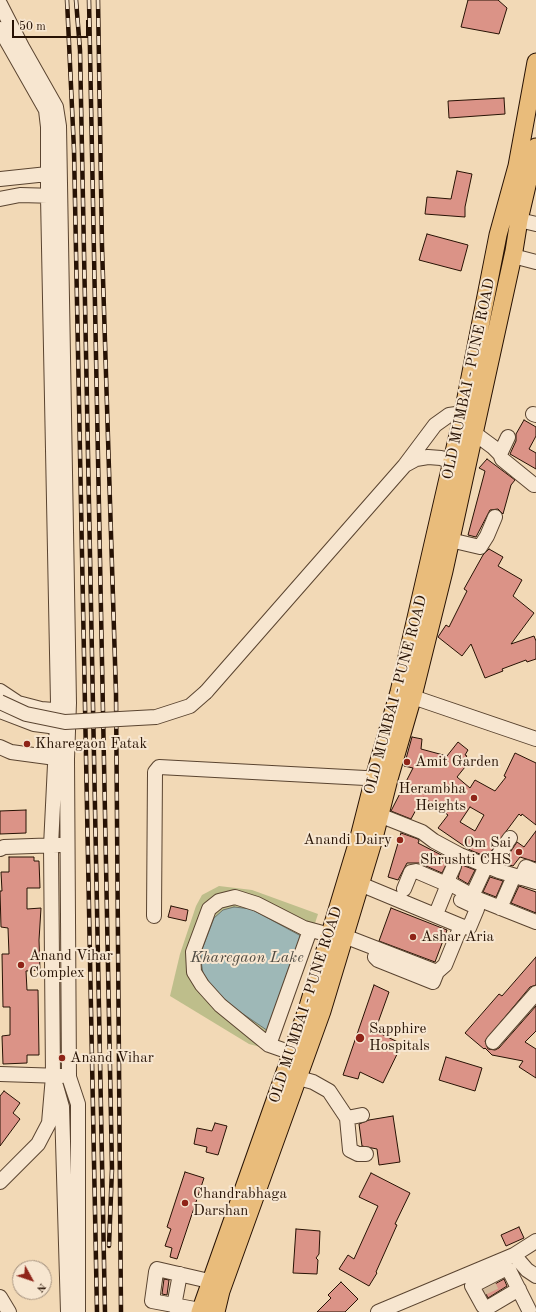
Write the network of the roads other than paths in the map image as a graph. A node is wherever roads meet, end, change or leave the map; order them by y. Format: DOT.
graph roads {
  1 [pos="0,4"];
  2 [pos="0,29"];
  3 [pos="536,62"];
  4 [pos="42,92"];
  5 [pos="536,147"];
  6 [pos="524,167"];
  7 [pos="54,173"];
  8 [pos="0,179"];
  9 [pos="54,196"];
  10 [pos="0,199"];
  11 [pos="519,220"];
  12 [pos="536,224"];
  13 [pos="512,256"];
  14 [pos="536,262"];
  15 [pos="463,413"];
  16 [pos="474,433"];
  17 [pos="508,437"];
  18 [pos="500,454"];
  19 [pos="405,465"];
  20 [pos="459,466"];
  21 [pos="534,485"];
  22 [pos="495,517"];
  23 [pos="450,540"];
  24 [pos="0,691"];
  25 [pos="406,694"];
  26 [pos="0,702"];
  27 [pos="57,710"];
  28 [pos="0,711"];
  29 [pos="56,727"];
  30 [pos="536,739"];
  31 [pos="0,747"];
  32 [pos="61,759"];
  33 [pos="381,779"];
  34 [pos="379,815"];
  35 [pos="510,838"];
  36 [pos="68,844"];
  37 [pos="51,846"];
  38 [pos="0,849"];
  39 [pos="454,866"];
  40 [pos="488,867"];
  41 [pos="536,871"];
  42 [pos="517,877"];
  43 [pos="536,882"];
  44 [pos="360,884"];
  45 [pos="404,889"];
  46 [pos="444,892"];
  47 [pos="472,896"];
  48 [pos="500,908"];
  49 [pos="436,914"];
  50 [pos="154,916"];
  51 [pos="536,922"];
  52 [pos="461,926"];
  53 [pos="310,930"];
  54 [pos="337,935"];
  55 [pos="536,993"];
  56 [pos="493,1042"];
  57 [pos="269,1045"];
  58 [pos="292,1053"];
  59 [pos="0,1074"];
  60 [pos="53,1076"];
  61 [pos="291,1076"];
  62 [pos="69,1077"];
  63 [pos="362,1115"];
  64 [pos="347,1118"];
  65 [pos="366,1154"];
  66 [pos="260,1166"];
  67 [pos="0,1182"];
  68 [pos="536,1241"];
  69 [pos="514,1255"];
  70 [pos="180,1274"];
  71 [pos="536,1276"];
  72 [pos="210,1281"];
  73 [pos="519,1289"];
  74 [pos="0,1297"];
  75 [pos="174,1306"];
  76 [pos="498,1307"];
  77 [pos="532,1309"];
  78 [pos="205,1311"];
  79 [pos="9,1312"];
  80 [pos="68,1312"];
  81 [pos="78,1312"];
  82 [pos="378,1312"];
  1 -- 4 [label="street"];
  2 -- 4 [label="street"];
  3 -- 6 [label="main road, OLD MUMBAI - PUNE ROAD"];
  4 -- 7 [label="street"];
  5 -- 6 [label="main road, OLD MUMBAI - PUNE ROAD"];
  6 -- 11 [label="main road, OLD MUMBAI - PUNE ROAD"];
  6 -- 15 [label="main road, OLD MUMBAI - PUNE ROAD"];
  7 -- 8 [label="street"];
  7 -- 9 [label="street"];
  9 -- 10 [label="street"];
  9 -- 27 [label="street"];
  11 -- 12 [label="street"];
  11 -- 13 [label="main road, OLD MUMBAI - PUNE ROAD"];
  13 -- 14 [label="street"];
  13 -- 16 [label="main road, OLD MUMBAI - PUNE ROAD"];
  15 -- 19 [label="street"];
  15 -- 20 [label="main road, OLD MUMBAI - PUNE ROAD"];
  16 -- 18 [label="street"];
  16 -- 20 [label="main road, OLD MUMBAI - PUNE ROAD"];
  17 -- 18 [label="street"];
  18 -- 21 [label="street"];
  19 -- 20 [label="street"];
  19 -- 26 [label="street, bridge"];
  20 -- 23 [label="main road, OLD MUMBAI - PUNE ROAD"];
  20 -- 25 [label="main road, OLD MUMBAI - PUNE ROAD"];
  22 -- 23 [label="street"];
  23 -- 25 [label="main road, OLD MUMBAI - PUNE ROAD"];
  24 -- 27 [label="street"];
  25 -- 30 [label="street"];
  25 -- 33 [label="main road, OLD MUMBAI - PUNE ROAD"];
  27 -- 29 [label="street"];
  27 -- 29 [label="street"];
  28 -- 29 [label="street"];
  29 -- 32 [label="street"];
  31 -- 32 [label="street"];
  32 -- 36 [label="street"];
  32 -- 37 [label="street"];
  33 -- 34 [label="main road, OLD MUMBAI - PUNE ROAD"];
  33 -- 50 [label="street"];
  33 -- 54 [label="main road, OLD MUMBAI - PUNE ROAD"];
  34 -- 40 [label="street"];
  34 -- 44 [label="main road, OLD MUMBAI - PUNE ROAD"];
  35 -- 40 [label="street"];
  36 -- 37 [label="street"];
  36 -- 62 [label="street"];
  37 -- 38 [label="street"];
  37 -- 60 [label="street"];
  39 -- 47 [label="street"];
  40 -- 42 [label="street"];
  40 -- 47 [label="street"];
  41 -- 42 [label="street"];
  42 -- 43 [label="street"];
  42 -- 48 [label="street"];
  44 -- 49 [label="street"];
  44 -- 54 [label="main road, OLD MUMBAI - PUNE ROAD"];
  45 -- 46 [label="street"];
  46 -- 49 [label="street"];
  46 -- 52 [label="street"];
  47 -- 48 [label="street"];
  48 -- 51 [label="street"];
  49 -- 52 [label="street"];
  52 -- 54 [label="street"];
  53 -- 54 [label="street"];
  53 -- 57 [label="street"];
  53 -- 57 [label="street"];
  54 -- 58 [label="main road, OLD MUMBAI - PUNE ROAD"];
  54 -- 61 [label="main road, OLD MUMBAI - PUNE ROAD"];
  55 -- 56 [label="street"];
  57 -- 58 [label="street"];
  58 -- 61 [label="main road, OLD MUMBAI - PUNE ROAD"];
  59 -- 60 [label="street"];
  60 -- 62 [label="street"];
  60 -- 67 [label="street"];
  60 -- 80 [label="street"];
  61 -- 64 [label="street"];
  61 -- 66 [label="main road, OLD MUMBAI - PUNE ROAD"];
  62 -- 81 [label="street"];
  63 -- 64 [label="street"];
  64 -- 65 [label="street"];
  66 -- 72 [label="main road, OLD MUMBAI - PUNE ROAD"];
  66 -- 78 [label="main road, OLD MUMBAI - PUNE ROAD"];
  68 -- 69 [label="street"];
  69 -- 71 [label="street"];
  69 -- 82 [label="street"];
  70 -- 72 [label="street"];
  70 -- 75 [label="street"];
  70 -- 75 [label="street"];
  72 -- 78 [label="main road, OLD MUMBAI - PUNE ROAD"];
  73 -- 76 [label="street"];
  73 -- 76 [label="street"];
  73 -- 77 [label="street"];
  74 -- 79 [label="street"];
  75 -- 78 [label="street"];
}
